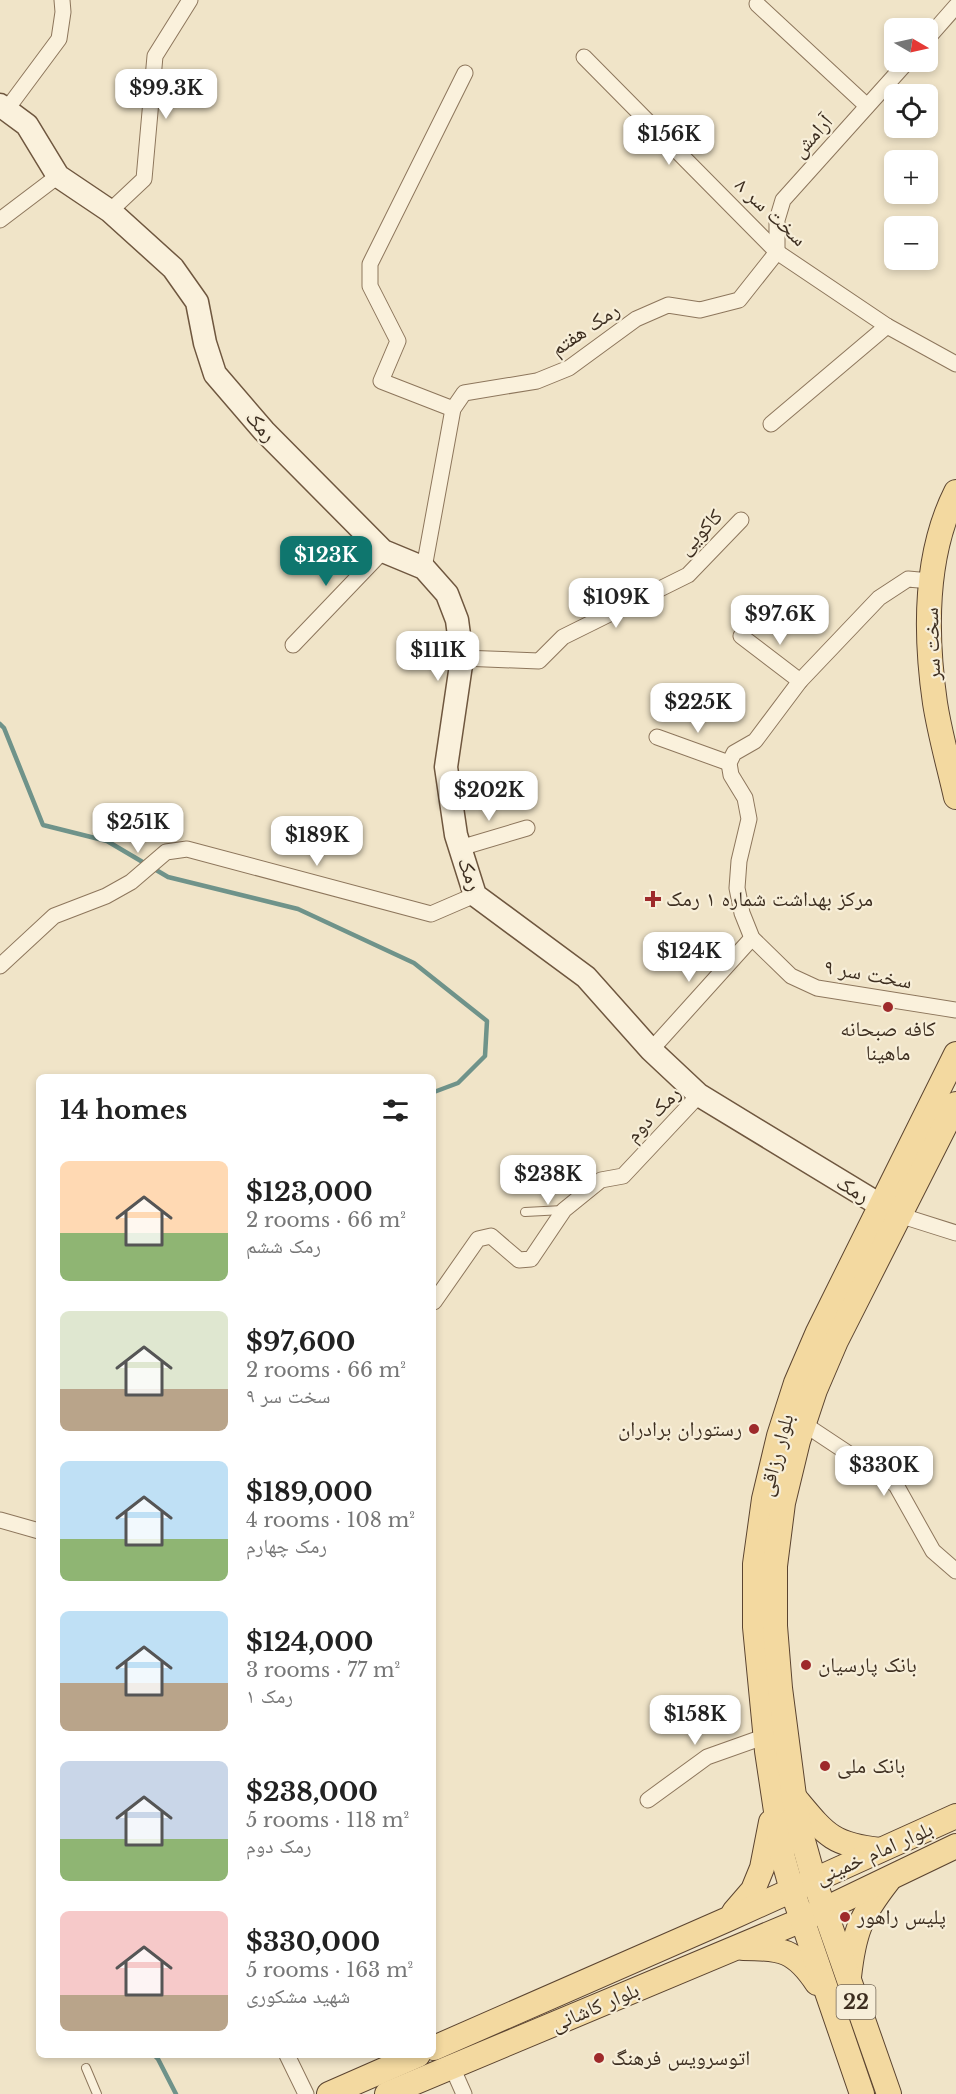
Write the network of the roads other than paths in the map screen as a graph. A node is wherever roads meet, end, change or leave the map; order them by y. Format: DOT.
graph roads {
  1 [pos="62,0"];
  2 [pos="190,0"];
  3 [pos="757,4"];
  4 [pos="956,6"];
  5 [pos="938,26"];
  6 [pos="584,57"];
  7 [pos="898,72"];
  8 [pos="465,73"];
  9 [pos="867,106"];
  10 [pos="3,107"];
  11 [pos="58,176"];
  12 [pos="110,211"];
  13 [pos="0,220"];
  14 [pos="777,252"];
  15 [pos="887,326"];
  16 [pos="956,364"];
  17 [pos="453,409"];
  18 [pos="771,424"];
  19 [pos="956,492"];
  20 [pos="741,520"];
  21 [pos="383,551"];
  22 [pos="424,568"];
  23 [pos="930,581"];
  24 [pos="741,636"];
  25 [pos="293,645"];
  26 [pos="462,658"];
  27 [pos="800,681"];
  28 [pos="657,737"];
  29 [pos="729,763"];
  30 [pos="956,797"];
  31 [pos="527,828"];
  32 [pos="460,848"];
  33 [pos="475,896"];
  34 [pos="752,938"];
  35 [pos="0,966"];
  36 [pos="956,1010"];
  37 [pos="651,1050"];
  38 [pos="956,1054"];
  39 [pos="699,1095"];
  40 [pos="956,1104"];
  41 [pos="564,1210"];
  42 [pos="890,1210"];
  43 [pos="525,1212"];
  44 [pos="956,1233"];
  45 [pos="436,1299"];
  46 [pos="804,1425"];
  47 [pos="0,1520"];
  48 [pos="36,1531"];
  49 [pos="956,1571"];
  50 [pos="766,1736"];
  51 [pos="784,1798"];
  52 [pos="648,1800"];
  53 [pos="956,1816"];
  54 [pos="956,1846"];
  55 [pos="880,1851"];
  56 [pos="891,1877"];
  57 [pos="814,1880"];
  58 [pos="792,1890"];
  59 [pos="813,1915"];
  60 [pos="726,1920"];
  61 [pos="737,1948"];
  62 [pos="638,1958"];
  63 [pos="848,1981"];
  64 [pos="649,1985"];
  65 [pos="830,2002"];
  66 [pos="436,2047"];
  67 [pos="288,2058"];
  68 [pos="411,2058"];
  69 [pos="452,2067"];
  70 [pos="86,2068"];
  71 [pos="97,2094"];
  72 [pos="306,2094"];
  73 [pos="329,2094"];
  74 [pos="387,2094"];
  75 [pos="465,2094"];
  76 [pos="862,2094"];
  77 [pos="889,2094"];
  1 -- 10 [label="street"];
  2 -- 12 [label="street"];
  3 -- 9 [label="street"];
  4 -- 5 [label="street"];
  6 -- 14 [label="street, سخت سر ۸"];
  7 -- 9 [label="street, آرامش"];
  8 -- 17 [label="street"];
  9 -- 14 [label="street, آرامش"];
  10 -- 11 [label="street, رمک"];
  11 -- 12 [label="street, رمک"];
  11 -- 13 [label="street"];
  12 -- 21 [label="street, رمک"];
  14 -- 15 [label="street, سخت سر ۸"];
  14 -- 17 [label="street, رمک هفتم"];
  15 -- 16 [label="street, سخت سر ۸"];
  15 -- 18 [label="street"];
  17 -- 22 [label="street"];
  19 -- 23 [label="main road, سخت سر"];
  20 -- 26 [label="street, کاکویی"];
  21 -- 22 [label="street, رمک"];
  21 -- 25 [label="street"];
  22 -- 26 [label="street, رمک"];
  23 -- 27 [label="street"];
  23 -- 30 [label="main road, سخت سر"];
  24 -- 27 [label="street"];
  26 -- 32 [label="street, رمک"];
  27 -- 29 [label="street"];
  28 -- 29 [label="street"];
  29 -- 34 [label="street, سخت سر ۹"];
  31 -- 32 [label="street"];
  32 -- 33 [label="street, رمک"];
  33 -- 35 [label="street"];
  33 -- 37 [label="street, رمک"];
  34 -- 36 [label="street, سخت سر ۹"];
  34 -- 37 [label="street"];
  37 -- 39 [label="street, رمک"];
  38 -- 42 [label="main road, بلوار رزاقی"];
  39 -- 41 [label="street, رمک دوم"];
  39 -- 42 [label="street, رمک"];
  40 -- 42 [label="main road, بلوار رزاقی"];
  41 -- 43 [label="lane"];
  41 -- 45 [label="street, رمک دوم"];
  42 -- 44 [label="street"];
  42 -- 46 [label="main road, بلوار رزاقی"];
  42 -- 50 [label="main road, بلوار رزاقی"];
  46 -- 49 [label="street"];
  46 -- 51 [label="main road, بلوار رزاقی"];
  47 -- 48 [label="street"];
  50 -- 51 [label="main road, بلوار رزاقی"];
  50 -- 52 [label="street"];
  51 -- 55 [label="main road"];
  51 -- 57 [label="main road, بلوار رزاقی"];
  51 -- 58 [label="main road, بلوار رزاقی"];
  51 -- 60 [label="main road"];
  53 -- 55 [label="main road, بلوار امام خمینی"];
  54 -- 56 [label="main road, بلوار امام خمینی"];
  55 -- 57 [label="main road, بلوار امام خمینی"];
  56 -- 59 [label="main road, بلوار امام خمینی"];
  56 -- 63 [label="main road"];
  57 -- 58 [label="main road, بلوار امام خمینی"];
  57 -- 59 [label="main road, 22"];
  58 -- 59 [label="main road, 22"];
  58 -- 60 [label="main road, بلوار کاشانی"];
  59 -- 61 [label="main road, بلوار کاشانی"];
  59 -- 63 [label="main road, 22"];
  59 -- 65 [label="main road, 22"];
  60 -- 62 [label="main road, بلوار کاشانی"];
  61 -- 64 [label="main road, بلوار کاشانی"];
  61 -- 65 [label="main road"];
  62 -- 64 [label="main road"];
  62 -- 66 [label="main road, بلوار کاشانی"];
  63 -- 77 [label="main road, 22"];
  64 -- 69 [label="main road, بلوار کاشانی"];
  65 -- 76 [label="main road, 22"];
  67 -- 72 [label="street"];
  68 -- 73 [label="main road"];
  69 -- 74 [label="main road, بلوار کاشانی"];
  69 -- 75 [label="street"];
  70 -- 71 [label="lane"];
}
